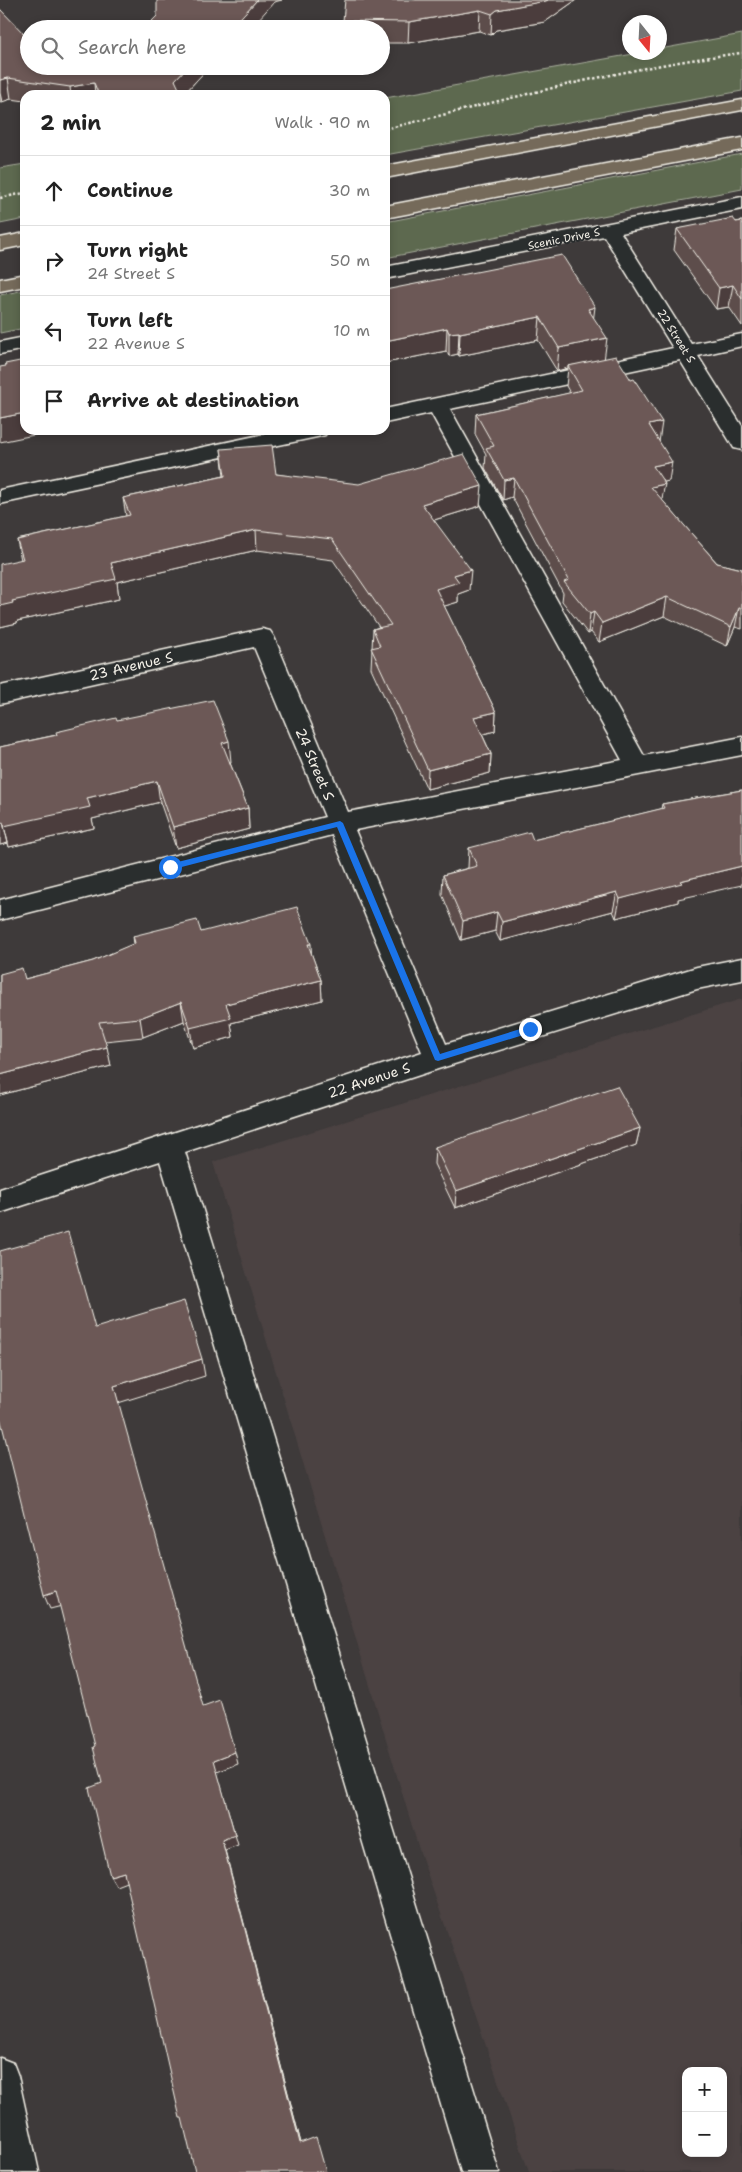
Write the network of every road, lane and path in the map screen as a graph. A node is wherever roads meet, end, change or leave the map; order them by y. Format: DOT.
graph roads {
  1 [pos="742,53"];
  2 [pos="742,106"];
  3 [pos="390,128"];
  4 [pos="742,144"];
  5 [pos="390,171"];
  6 [pos="20,194"];
  7 [pos="0,198"];
  8 [pos="742,203"];
  9 [pos="390,211"];
  10 [pos="610,230"];
  11 [pos="20,240"];
  12 [pos="0,244"];
  13 [pos="390,272"];
  14 [pos="20,281"];
  15 [pos="0,285"];
  16 [pos="742,340"];
  17 [pos="20,344"];
  18 [pos="0,348"];
  19 [pos="686,352"];
  20 [pos="437,404"];
  21 [pos="390,415"];
  22 [pos="293,435"];
  23 [pos="742,443"];
  24 [pos="0,497"];
  25 [pos="262,636"];
  26 [pos="0,695"];
  27 [pos="742,746"];
  28 [pos="638,766"];
  29 [pos="340,823"];
  30 [pos="0,910"];
  31 [pos="742,969"];
  32 [pos="438,1058"];
  33 [pos="169,1145"];
  34 [pos="0,1201"];
  35 [pos="0,2076"];
  36 [pos="20,2172"];
  37 [pos="480,2172"];
  1 -- 3 [label="path"];
  2 -- 5 [label="main road"];
  4 -- 9 [label="main road"];
  6 -- 7 [label="path"];
  8 -- 10 [label="street, Scenic Drive S"];
  10 -- 13 [label="street, Scenic Drive S"];
  10 -- 19 [label="street, 22 Street S"];
  11 -- 12 [label="main road"];
  14 -- 15 [label="main road"];
  16 -- 19 [label="street"];
  17 -- 18 [label="street"];
  19 -- 20 [label="street"];
  19 -- 23 [label="street, 22 Street S"];
  20 -- 21 [label="street"];
  20 -- 28 [label="street"];
  22 -- 24 [label="street"];
  25 -- 26 [label="street, 23 Avenue S"];
  25 -- 29 [label="street, 24 Street S"];
  27 -- 28 [label="street"];
  28 -- 29 [label="street"];
  29 -- 30 [label="street"];
  29 -- 32 [label="street, 24 Street S"];
  31 -- 32 [label="street, 22 Avenue S"];
  32 -- 33 [label="street, 22 Avenue S"];
  33 -- 34 [label="street, 22 Avenue S"];
  33 -- 37 [label="street"];
  35 -- 36 [label="street"];
}
